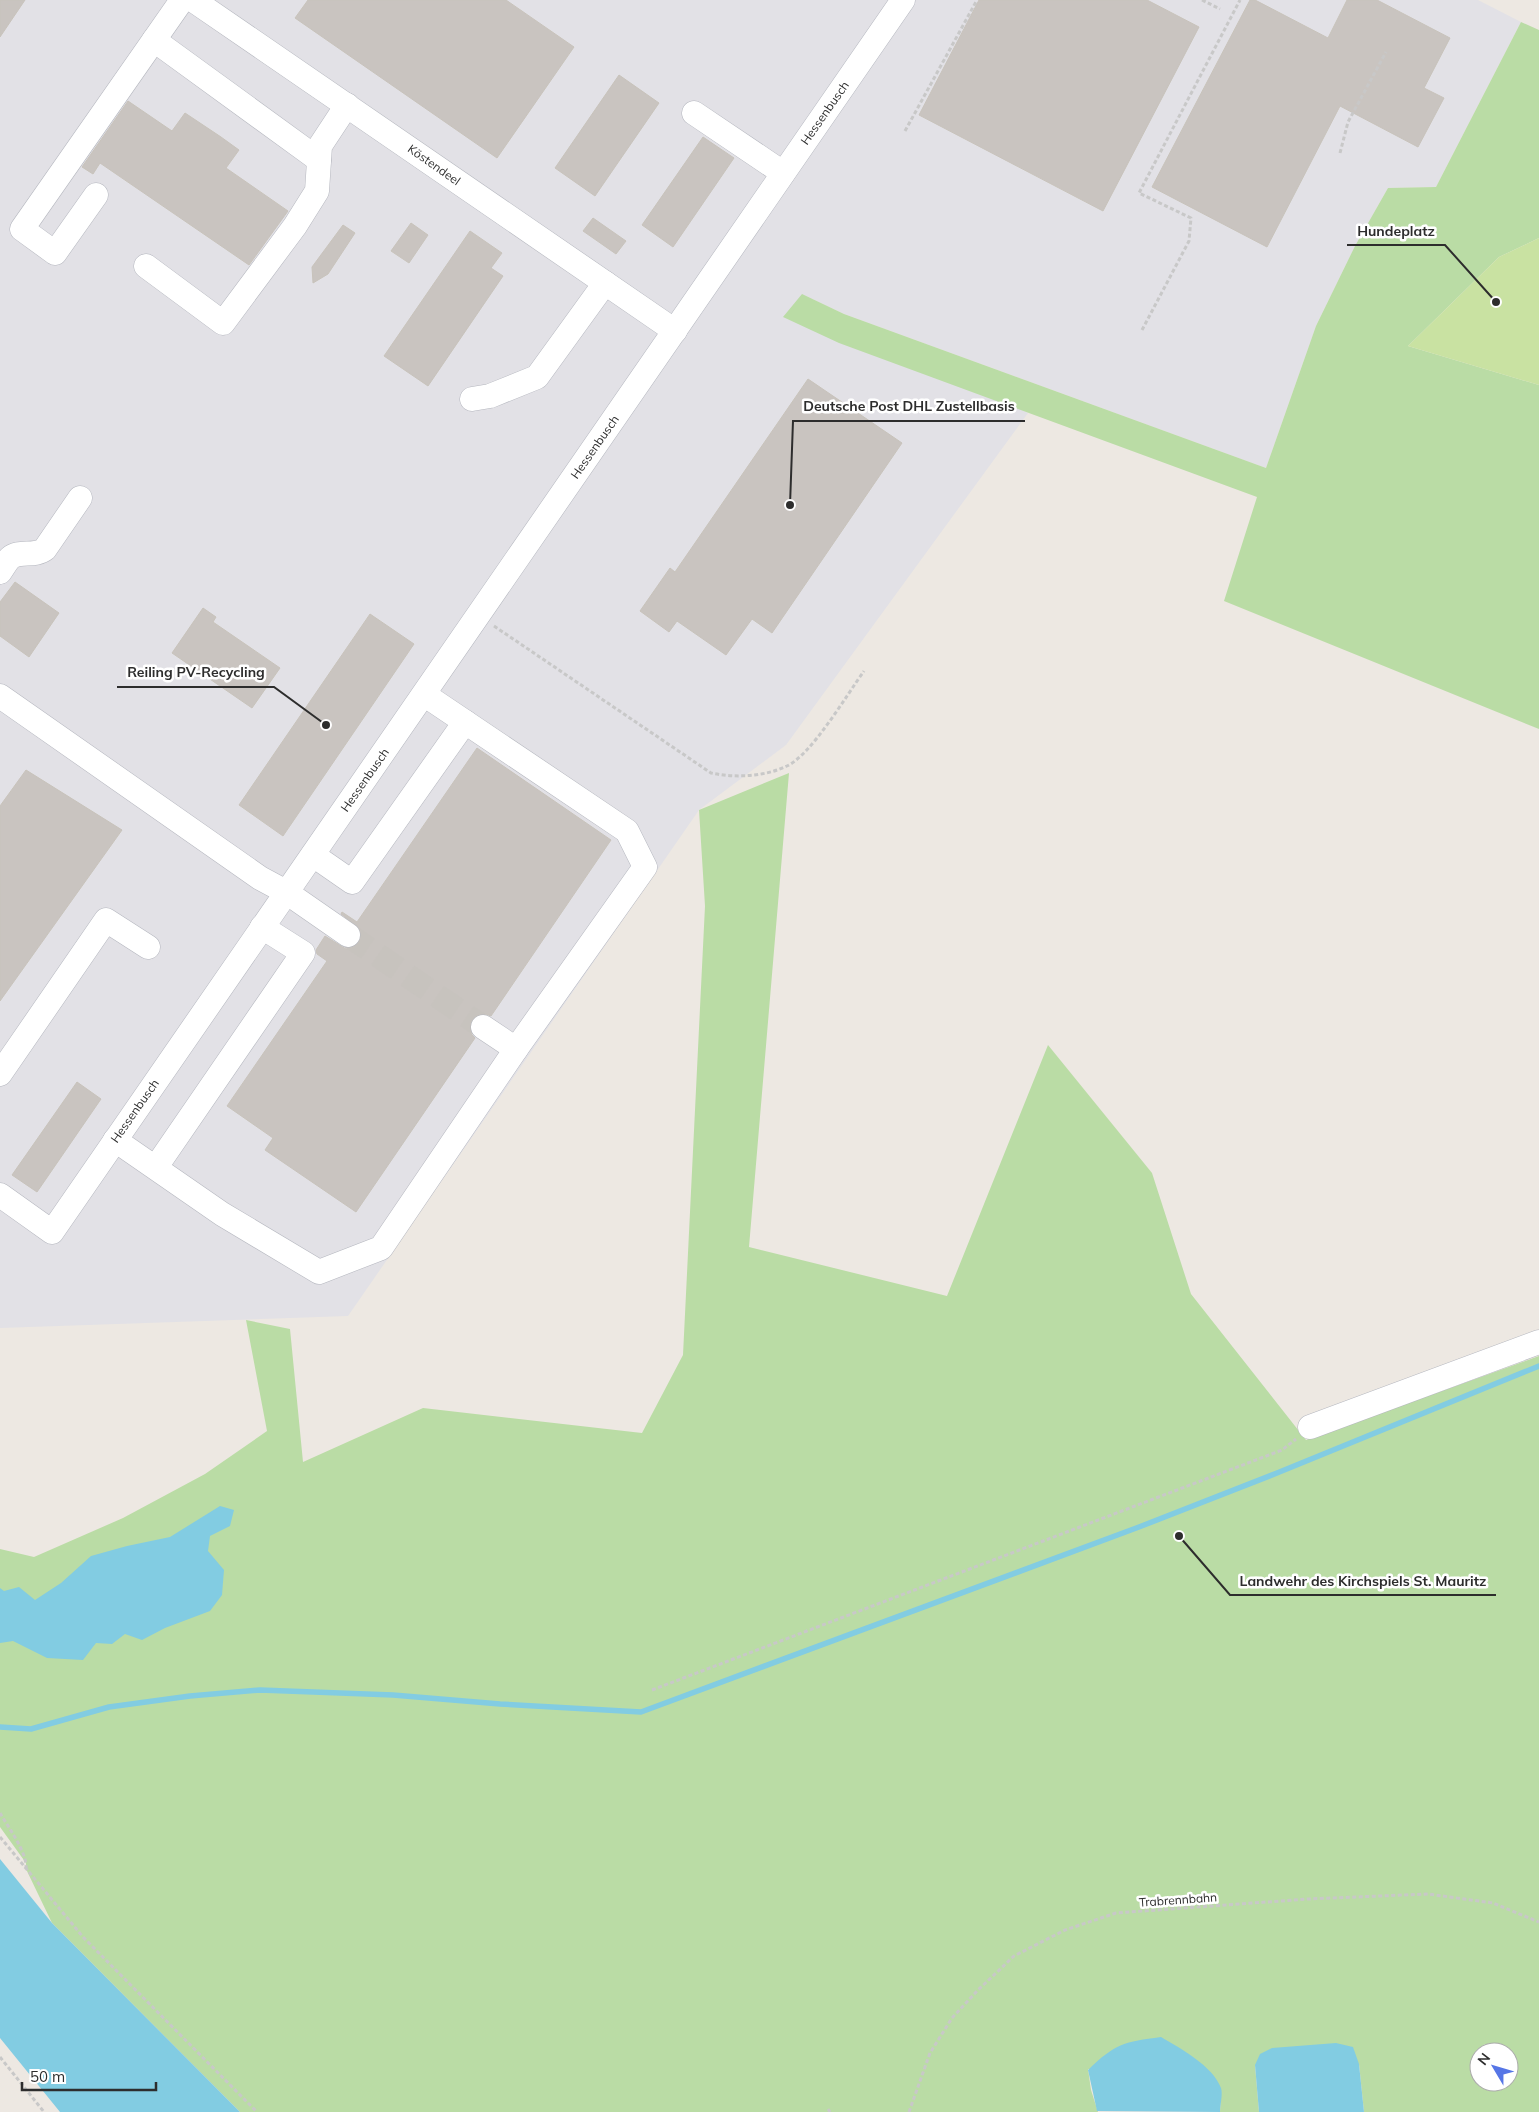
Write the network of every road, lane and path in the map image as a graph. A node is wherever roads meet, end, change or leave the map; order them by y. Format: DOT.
graph roads {
  1 [pos="182,0"];
  2 [pos="193,0"];
  3 [pos="903,0"];
  4 [pos="977,0"];
  5 [pos="1203,0"];
  6 [pos="1240,0"];
  7 [pos="1220,9"];
  8 [pos="154,40"];
  9 [pos="1386,52"];
  10 [pos="347,105"];
  11 [pos="694,113"];
  12 [pos="905,131"];
  13 [pos="1340,153"];
  14 [pos="319,160"];
  15 [pos="783,173"];
  16 [pos="96,195"];
  17 [pos="146,266"];
  18 [pos="605,283"];
  19 [pos="1142,330"];
  20 [pos="675,331"];
  21 [pos="472,399"];
  22 [pos="80,498"];
  23 [pos="0,572"];
  24 [pos="479,616"];
  25 [pos="864,671"];
  26 [pos="425,695"];
  27 [pos="0,696"];
  28 [pos="465,722"];
  29 [pos="312,855"];
  30 [pos="286,892"];
  31 [pos="262,927"];
  32 [pos="348,935"];
  33 [pos="148,947"];
  34 [pos="483,1026"];
  35 [pos="516,1049"];
  36 [pos="0,1074"];
  37 [pos="115,1140"];
  38 [pos="156,1167"];
  39 [pos="0,1195"];
  40 [pos="1539,1342"];
  41 [pos="1310,1428"];
  42 [pos="652,1690"];
  43 [pos="0,1814"];
  44 [pos="0,1837"];
  45 [pos="26,1869"];
  46 [pos="1539,1922"];
  47 [pos="0,2057"];
  48 [pos="44,2112"];
  49 [pos="257,2112"];
  50 [pos="909,2112"];
  1 -- 8 [label="street"];
  2 -- 10 [label="street, Köstendeel"];
  3 -- 15 [label="street, Hessenbusch"];
  4 -- 12 [label="path"];
  5 -- 7 [label="path"];
  6 -- 19 [label="path"];
  8 -- 14 [label="street"];
  8 -- 16 [label="street"];
  9 -- 13 [label="path"];
  10 -- 14 [label="street"];
  10 -- 18 [label="street, Köstendeel"];
  11 -- 15 [label="street"];
  14 -- 17 [label="street"];
  15 -- 20 [label="street, Hessenbusch"];
  18 -- 20 [label="street, Köstendeel"];
  18 -- 21 [label="street"];
  20 -- 24 [label="street, Hessenbusch"];
  22 -- 23 [label="street"];
  24 -- 25 [label="path"];
  24 -- 26 [label="street, Hessenbusch"];
  26 -- 28 [label="street"];
  26 -- 29 [label="street, Hessenbusch"];
  27 -- 30 [label="street"];
  28 -- 29 [label="street"];
  28 -- 35 [label="street"];
  29 -- 30 [label="street, Hessenbusch"];
  30 -- 31 [label="street, Hessenbusch"];
  30 -- 32 [label="street"];
  31 -- 37 [label="street, Hessenbusch"];
  31 -- 38 [label="street"];
  33 -- 36 [label="street"];
  34 -- 35 [label="street"];
  35 -- 38 [label="street"];
  37 -- 38 [label="street"];
  37 -- 39 [label="street, Hessenbusch"];
  40 -- 41 [label="street"];
  41 -- 42 [label="path"];
  43 -- 45 [label="path"];
  44 -- 45 [label="path"];
  45 -- 49 [label="path"];
  46 -- 50 [label="path, Trabrennbahn"];
  47 -- 48 [label="path"];
}
